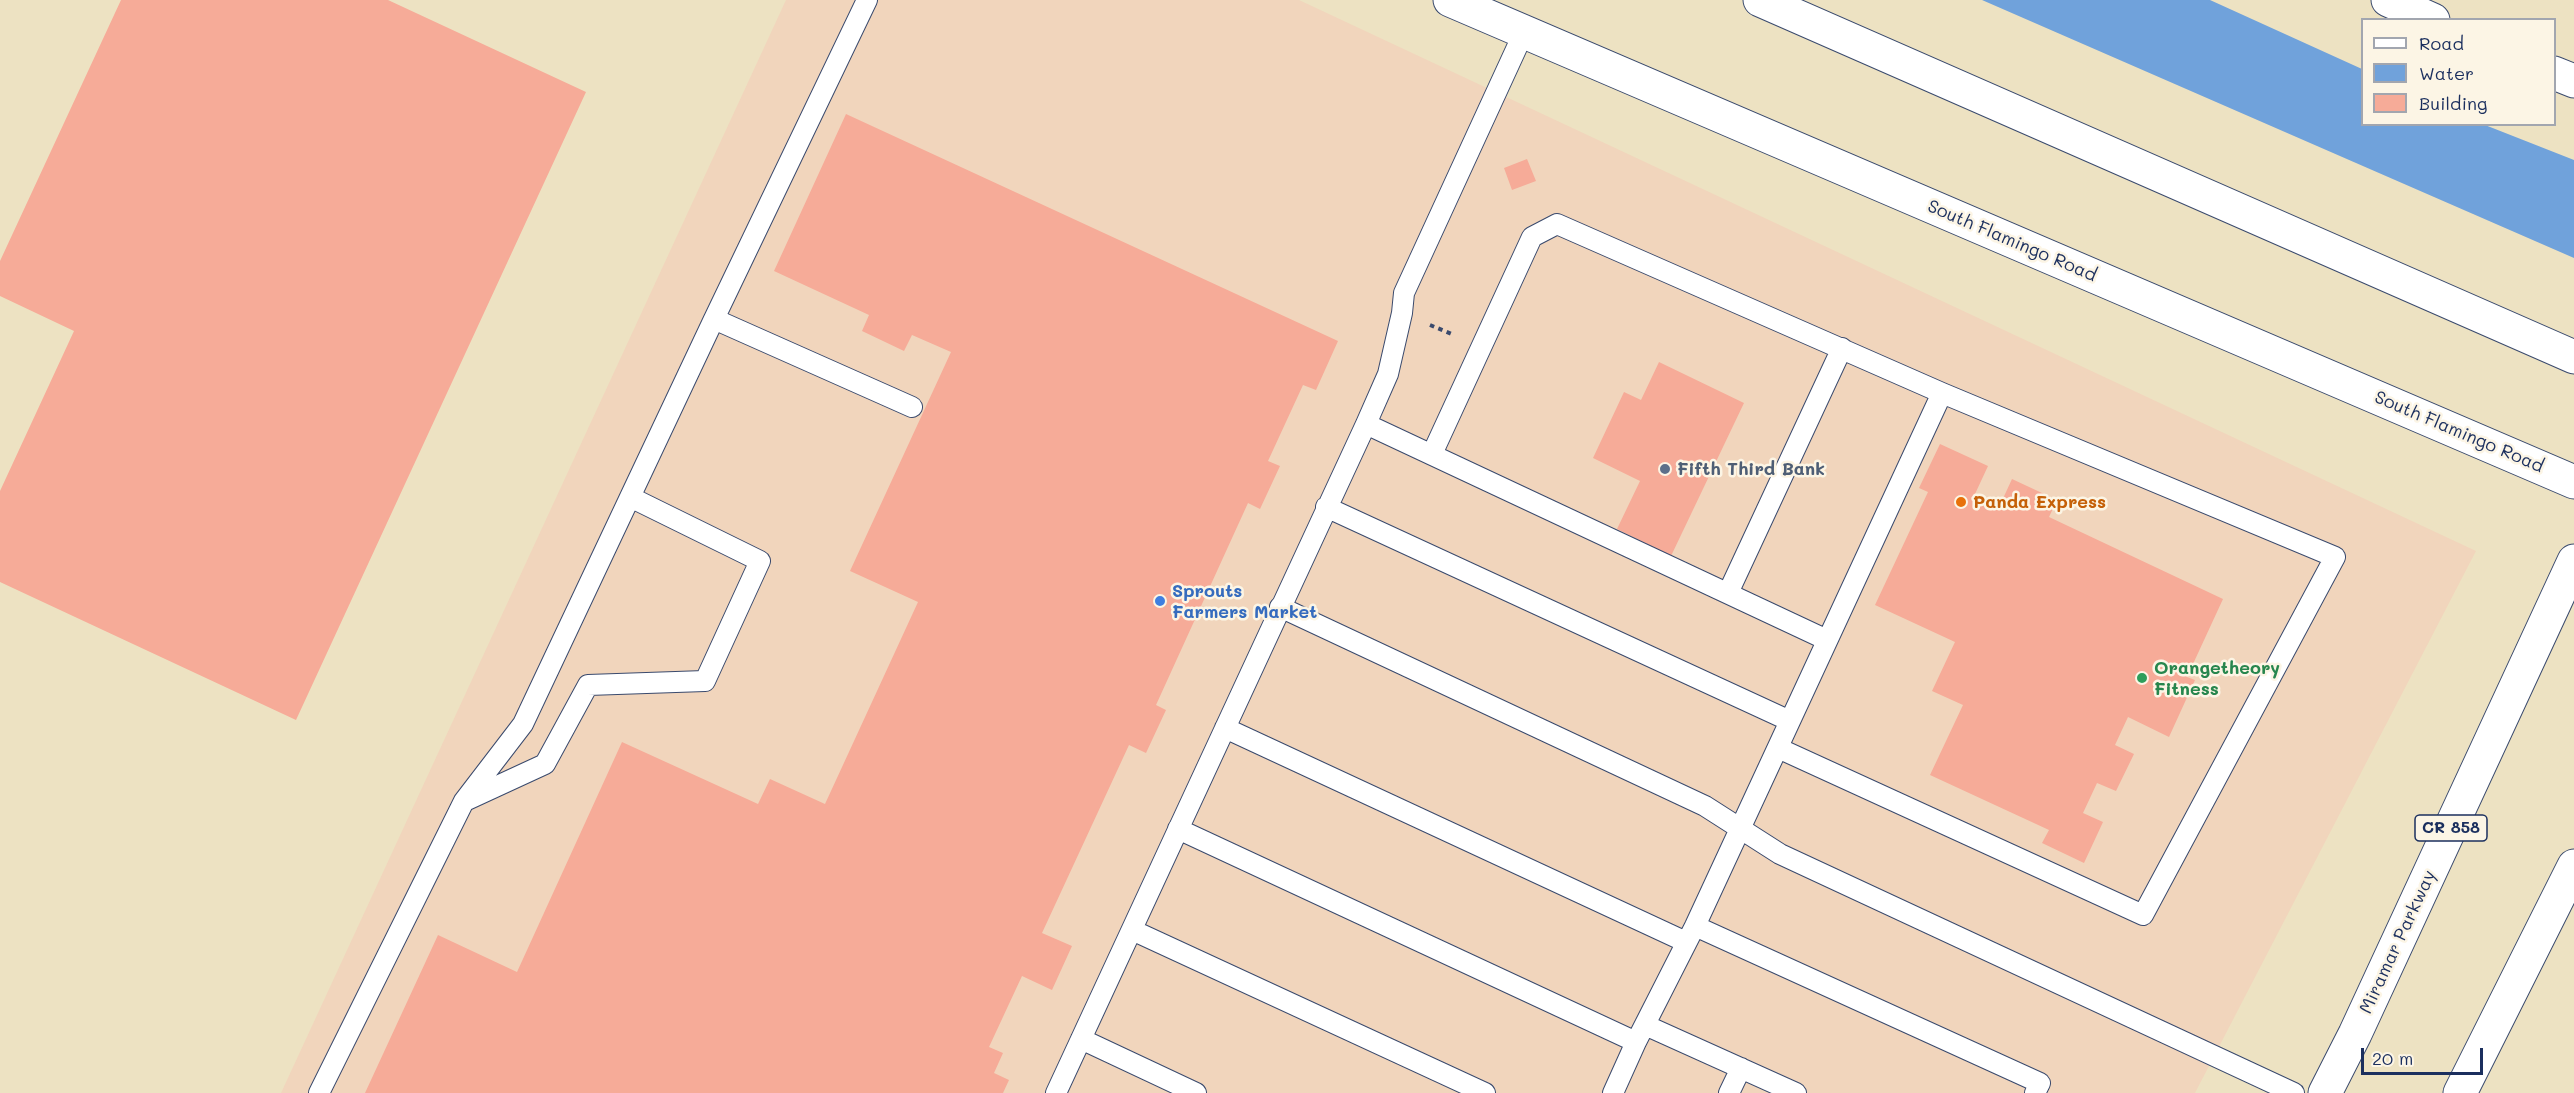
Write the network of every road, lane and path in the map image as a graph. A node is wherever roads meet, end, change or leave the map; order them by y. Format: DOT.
graph roads {
  1 [pos="867,0"];
  2 [pos="1450,0"];
  3 [pos="1760,0"];
  4 [pos="2388,0"];
  5 [pos="2428,18"];
  6 [pos="1524,32"];
  7 [pos="2556,74"];
  8 [pos="2574,81"];
  9 [pos="1402,313"];
  10 [pos="714,319"];
  11 [pos="1481,347"];
  12 [pos="1842,348"];
  13 [pos="2574,357"];
  14 [pos="1942,393"];
  15 [pos="912,407"];
  16 [pos="1366,424"];
  17 [pos="1432,454"];
  18 [pos="2574,482"];
  19 [pos="630,497"];
  20 [pos="1326,507"];
  21 [pos="2574,561"];
  22 [pos="1728,593"];
  23 [pos="1280,607"];
  24 [pos="1827,640"];
  25 [pos="1790,721"];
  26 [pos="1225,728"];
  27 [pos="1778,748"];
  28 [pos="464,801"];
  29 [pos="1741,828"];
  30 [pos="1179,829"];
  31 [pos="2574,866"];
  32 [pos="1132,930"];
  33 [pos="1690,934"];
  34 [pos="1640,1033"];
  35 [pos="1081,1039"];
  36 [pos="1741,1068"];
  37 [pos="319,1093"];
  38 [pos="1056,1093"];
  39 [pos="1197,1093"];
  40 [pos="1485,1093"];
  41 [pos="1612,1093"];
  42 [pos="1730,1093"];
  43 [pos="1796,1093"];
  44 [pos="2035,1093"];
  45 [pos="2294,1093"];
  46 [pos="2325,1093"];
  47 [pos="2460,1093"];
  1 -- 10 [label="lane"];
  2 -- 6 [label="main road, South Flamingo Road"];
  3 -- 13 [label="main road"];
  4 -- 5 [label="main road"];
  6 -- 9 [label="lane"];
  6 -- 18 [label="main road, South Flamingo Road"];
  7 -- 8 [label="main road"];
  9 -- 11 [label="path"];
  9 -- 16 [label="lane"];
  10 -- 15 [label="lane"];
  10 -- 19 [label="lane"];
  11 -- 12 [label="lane"];
  11 -- 17 [label="lane"];
  12 -- 14 [label="lane"];
  12 -- 22 [label="lane"];
  14 -- 24 [label="lane"];
  14 -- 27 [label="lane"];
  16 -- 17 [label="lane"];
  16 -- 20 [label="lane"];
  17 -- 22 [label="lane"];
  19 -- 28 [label="lane"];
  19 -- 28 [label="lane"];
  20 -- 23 [label="lane"];
  20 -- 25 [label="lane"];
  21 -- 46 [label="main road, Miramar Parkway / CR 858"];
  22 -- 24 [label="lane"];
  23 -- 26 [label="lane"];
  23 -- 29 [label="lane"];
  24 -- 25 [label="lane"];
  25 -- 27 [label="lane"];
  26 -- 30 [label="lane"];
  26 -- 33 [label="lane"];
  27 -- 29 [label="lane"];
  28 -- 37 [label="lane"];
  29 -- 33 [label="lane"];
  29 -- 45 [label="lane"];
  30 -- 32 [label="lane"];
  30 -- 34 [label="lane"];
  31 -- 47 [label="main road"];
  32 -- 35 [label="lane"];
  32 -- 40 [label="lane"];
  33 -- 34 [label="lane"];
  33 -- 44 [label="lane"];
  34 -- 36 [label="lane"];
  34 -- 41 [label="lane"];
  35 -- 38 [label="lane"];
  35 -- 39 [label="lane"];
  36 -- 42 [label="lane"];
  36 -- 43 [label="lane"];
}
